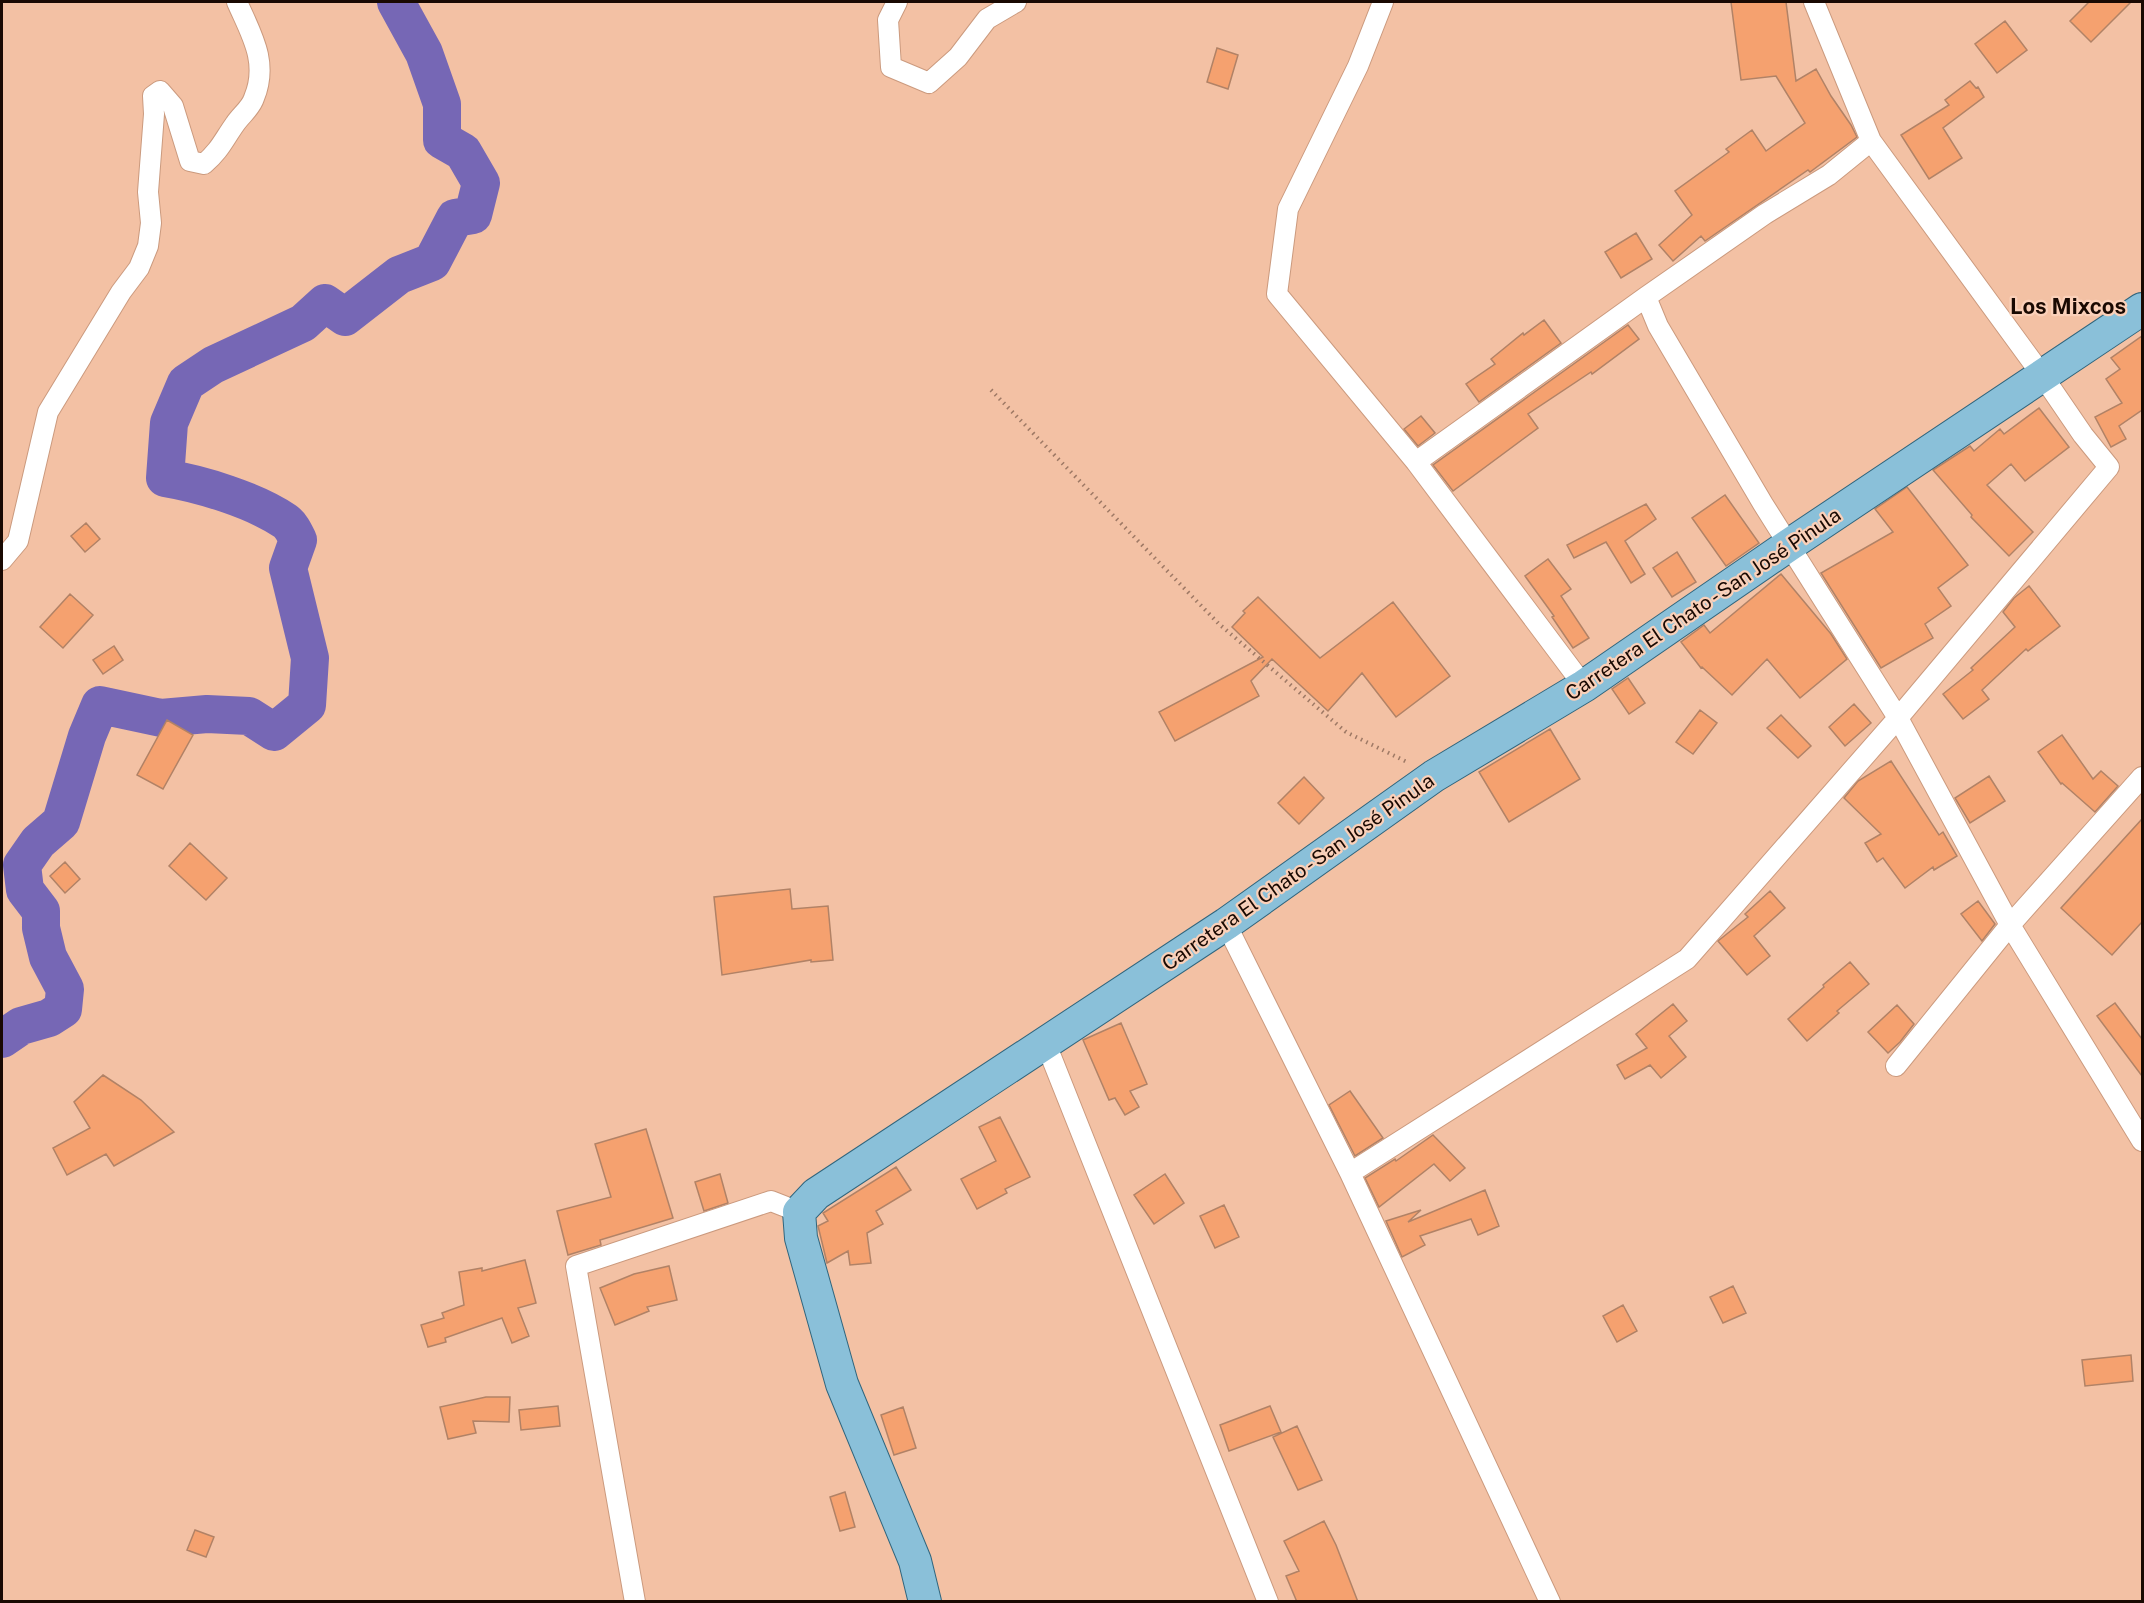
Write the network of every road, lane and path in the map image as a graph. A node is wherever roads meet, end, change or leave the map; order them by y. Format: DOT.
graph roads {
  1 [pos="237,2"];
  2 [pos="897,2"];
  3 [pos="1016,2"];
  4 [pos="1383,2"];
  5 [pos="1814,2"];
  6 [pos="1871,141"];
  7 [pos="1646,297"];
  8 [pos="2142,309"];
  9 [pos="2042,375"];
  10 [pos="991,390"];
  11 [pos="1416,462"];
  12 [pos="1789,545"];
  13 [pos="2,560"];
  14 [pos="1584,686"];
  15 [pos="1898,718"];
  16 [pos="1434,776"];
  17 [pos="2142,777"];
  18 [pos="1226,924"];
  19 [pos="2010,925"];
  20 [pos="1046,1044"];
  21 [pos="1896,1066"];
  22 [pos="2142,1141"];
  23 [pos="1350,1173"];
  24 [pos="799,1212"];
  25 [pos="635,1602"];
  26 [pos="926,1602"];
  27 [pos="1268,1602"];
  28 [pos="1550,1602"];
  1 -- 13 [label="street"];
  2 -- 3 [label="street"];
  4 -- 11 [label="street"];
  5 -- 6 [label="street"];
  6 -- 7 [label="street"];
  6 -- 9 [label="street"];
  7 -- 11 [label="street"];
  7 -- 12 [label="street"];
  8 -- 9 [label="main road, Carretera El Chato - San José Pinula"];
  9 -- 12 [label="main road, Carretera El Chato - San José Pinula"];
  9 -- 15 [label="street"];
  10 -- 16 [label="path"];
  11 -- 14 [label="street"];
  12 -- 14 [label="main road, Carretera El Chato - San José Pinula"];
  12 -- 15 [label="street"];
  14 -- 16 [label="main road, Carretera El Chato - San José Pinula"];
  15 -- 19 [label="street"];
  15 -- 23 [label="street"];
  16 -- 18 [label="main road, Carretera El Chato - San José Pinula"];
  17 -- 19 [label="street"];
  18 -- 20 [label="main road, Carretera El Chato - San José Pinula"];
  18 -- 23 [label="street"];
  19 -- 21 [label="street"];
  19 -- 22 [label="street"];
  20 -- 24 [label="main road, Carretera El Chato - San José Pinula"];
  20 -- 27 [label="street"];
  23 -- 28 [label="street"];
  24 -- 25 [label="street"];
  24 -- 26 [label="main road"];
}
